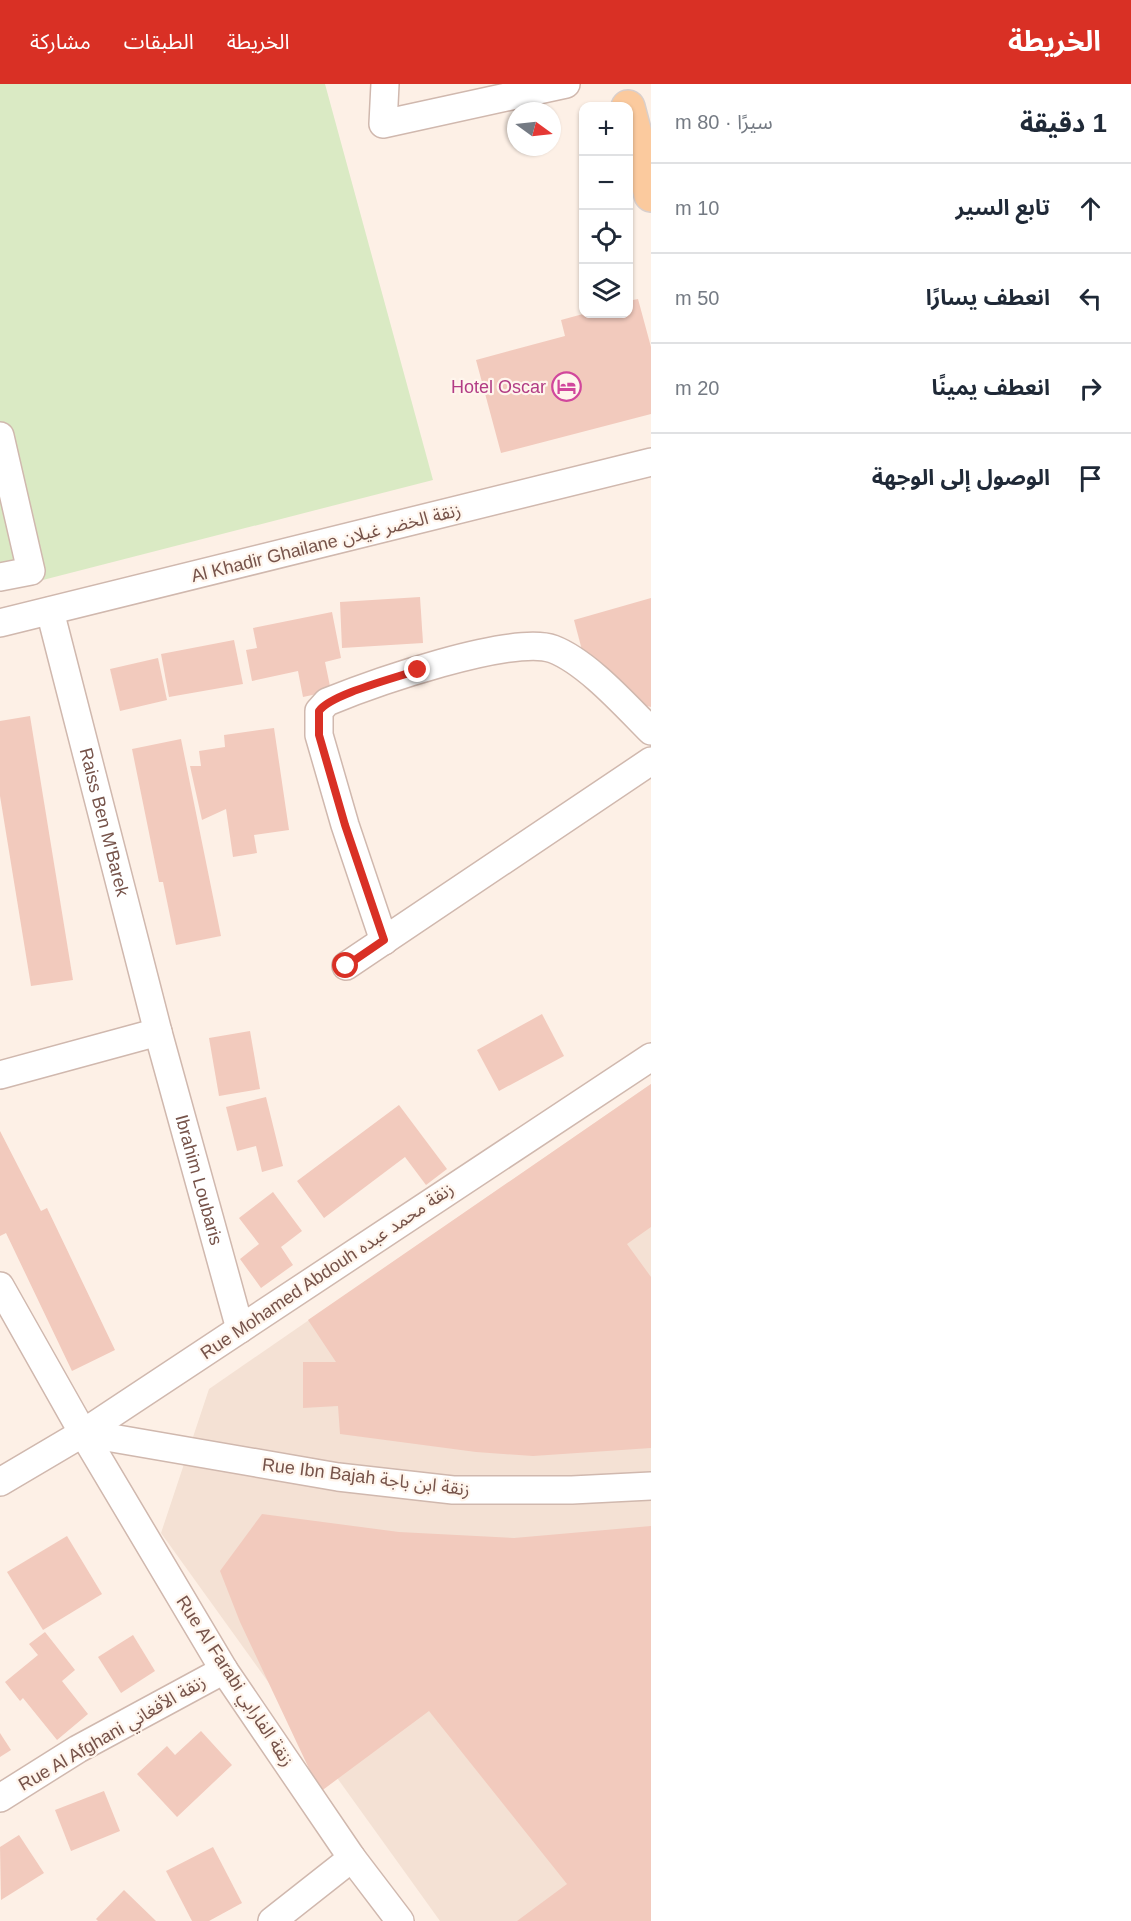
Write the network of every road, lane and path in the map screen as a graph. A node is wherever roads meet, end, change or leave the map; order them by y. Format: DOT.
graph roads {
  1 [pos="385,84"];
  2 [pos="566,84"];
  3 [pos="622,84"];
  4 [pos="627,102"];
  5 [pos="633,126"];
  6 [pos="651,195"];
  7 [pos="0,436"];
  8 [pos="651,462"];
  9 [pos="0,577"];
  10 [pos="50,611"];
  11 [pos="0,623"];
  12 [pos="651,731"];
  13 [pos="651,761"];
  14 [pos="384,940"];
  15 [pos="346,966"];
  16 [pos="158,1032"];
  17 [pos="651,1057"];
  18 [pos="0,1075"];
  19 [pos="0,1286"];
  20 [pos="240,1329"];
  21 [pos="83,1433"];
  22 [pos="0,1482"];
  23 [pos="651,1486"];
  24 [pos="224,1670"];
  25 [pos="0,1798"];
  26 [pos="352,1858"];
  27 [pos="272,1921"];
  28 [pos="400,1921"];
  1 -- 2 [label="street"];
  3 -- 4 [label="main road"];
  5 -- 6 [label="main road"];
  7 -- 9 [label="street"];
  8 -- 10 [label="street, Al Khadir Ghailane زنقة الخضر غيلان"];
  10 -- 11 [label="street, Al Khadir Ghailane زنقة الخضر غيلان"];
  10 -- 16 [label="street, Raiss Ben M'Barek"];
  12 -- 14 [label="street"];
  13 -- 14 [label="street"];
  14 -- 15 [label="street"];
  16 -- 18 [label="street"];
  16 -- 20 [label="street, Ibrahim Loubaris"];
  17 -- 20 [label="street, Rue Mohamed Abdouh زنقة محمد عبده"];
  19 -- 21 [label="street, Rue Al Farabi زنقة الفارابي"];
  20 -- 21 [label="street, Rue Mohamed Abdouh زنقة محمد عبده"];
  21 -- 22 [label="street, Rue Mohamed Abdouh زنقة محمد عبده"];
  21 -- 23 [label="street, Rue Ibn Bajah زنقة ابن باجة"];
  21 -- 24 [label="street, Rue Al Farabi زنقة الفارابي"];
  24 -- 25 [label="street, Rue Al Afghani زنقة الأفغاني"];
  24 -- 26 [label="street, Rue Al Farabi زنقة الفارابي"];
  26 -- 27 [label="street"];
  26 -- 28 [label="street, Rue Al Farabi زنقة الفارابي"];
}
